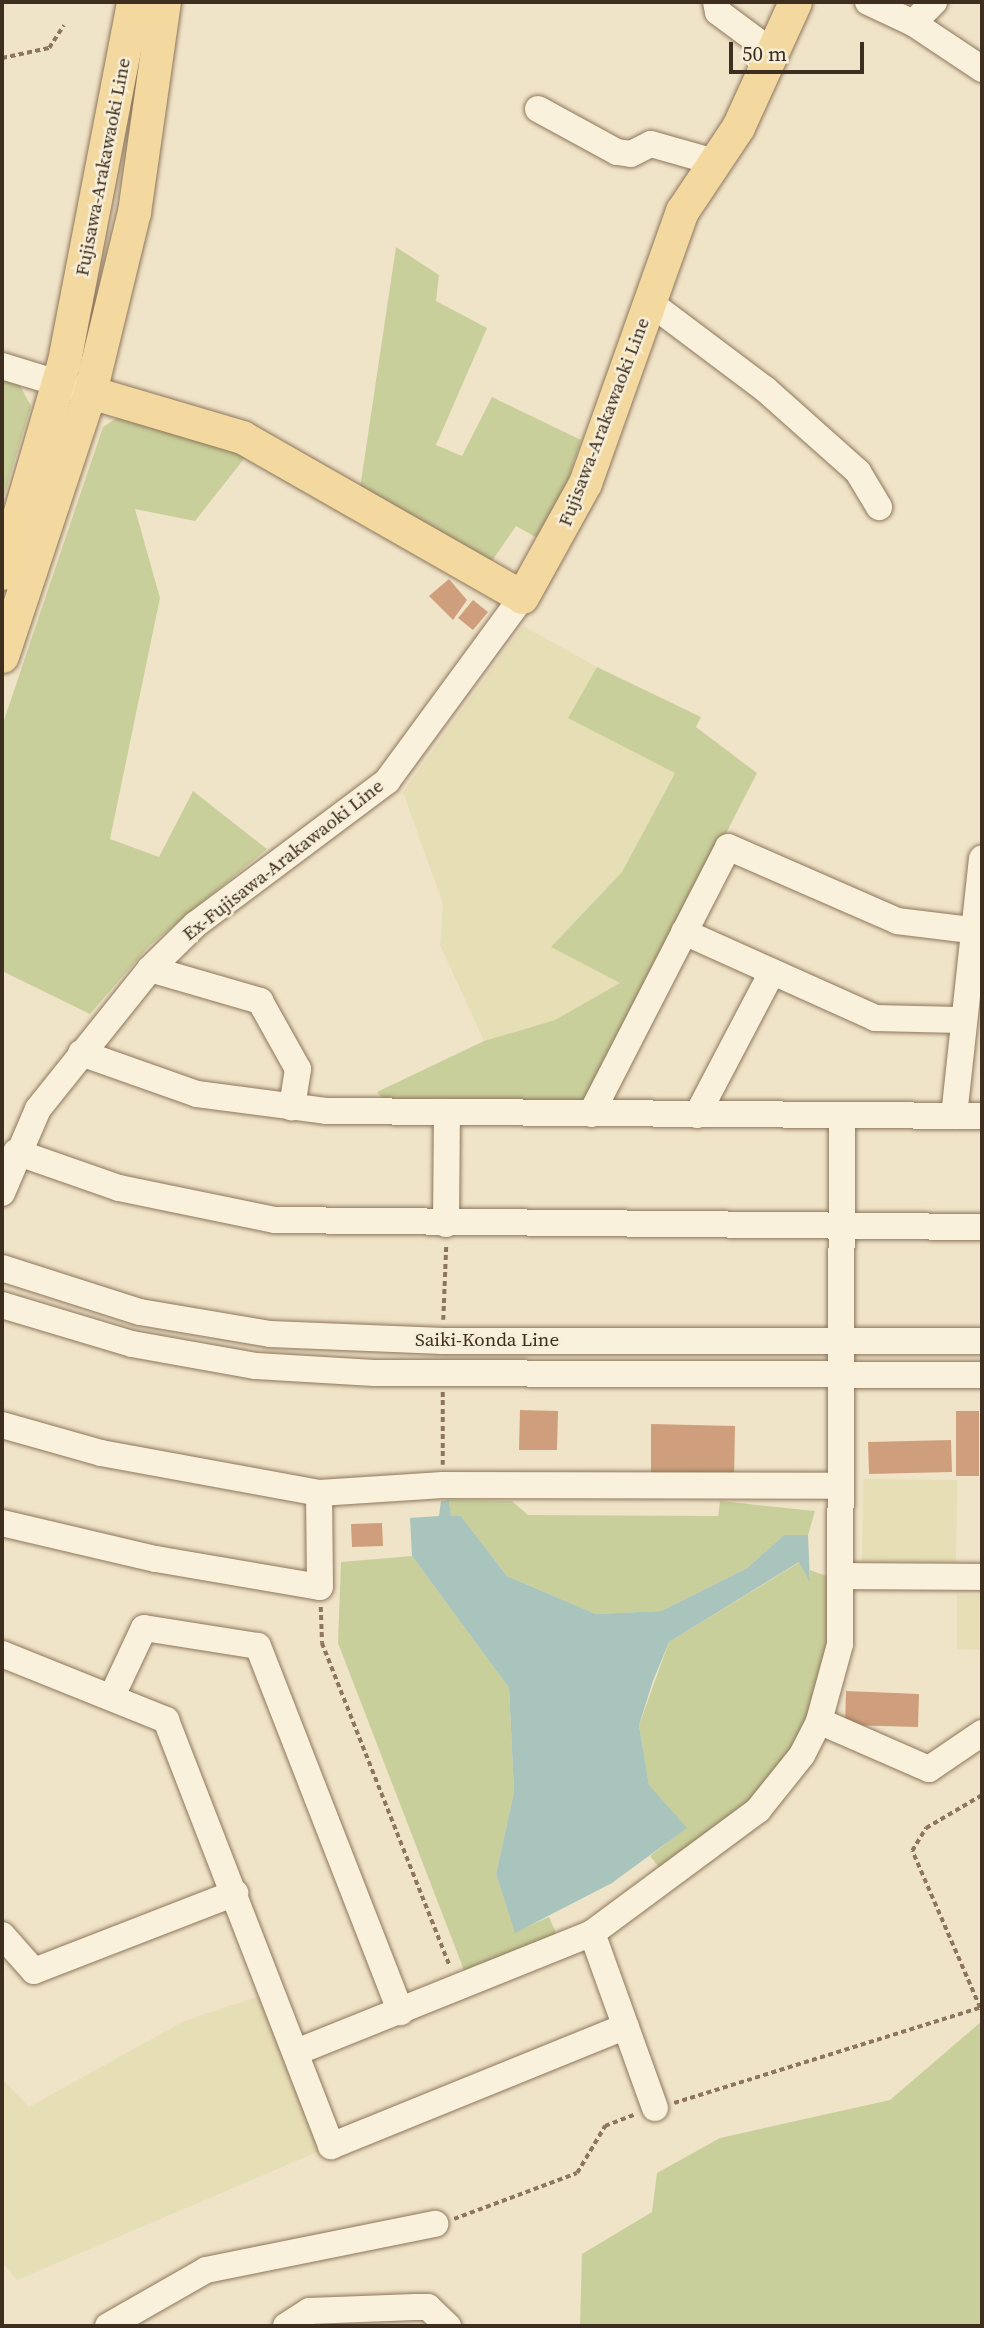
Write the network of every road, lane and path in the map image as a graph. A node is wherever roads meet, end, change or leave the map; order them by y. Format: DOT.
graph roads {
  1 [pos="133,2"];
  2 [pos="164,2"];
  3 [pos="716,2"];
  4 [pos="795,2"];
  5 [pos="868,2"];
  6 [pos="934,2"];
  7 [pos="913,23"];
  8 [pos="64,25"];
  9 [pos="772,51"];
  10 [pos="2,58"];
  11 [pos="982,69"];
  12 [pos="538,109"];
  13 [pos="714,162"];
  14 [pos="649,302"];
  15 [pos="2,366"];
  16 [pos="75,388"];
  17 [pos="879,507"];
  18 [pos="2,573"];
  19 [pos="522,597"];
  20 [pos="2,656"];
  21 [pos="982,859"];
  22 [pos="970,930"];
  23 [pos="684,932"];
  24 [pos="150,969"];
  25 [pos="772,972"];
  26 [pos="960,1020"];
  27 [pos="80,1053"];
  28 [pos="292,1108"];
  29 [pos="447,1113"];
  30 [pos="591,1114"];
  31 [pos="697,1115"];
  32 [pos="954,1116"];
  33 [pos="982,1116"];
  34 [pos="842,1117"];
  35 [pos="16,1152"];
  36 [pos="2,1193"];
  37 [pos="446,1224"];
  38 [pos="842,1227"];
  39 [pos="982,1227"];
  40 [pos="2,1268"];
  41 [pos="2,1305"];
  42 [pos="443,1322"];
  43 [pos="841,1339"];
  44 [pos="982,1341"];
  45 [pos="841,1374"];
  46 [pos="982,1375"];
  47 [pos="443,1388"];
  48 [pos="2,1425"];
  49 [pos="443,1485"];
  50 [pos="841,1486"];
  51 [pos="319,1493"];
  52 [pos="2,1523"];
  53 [pos="841,1576"];
  54 [pos="982,1577"];
  55 [pos="320,1587"];
  56 [pos="2,1654"];
  57 [pos="112,1696"];
  58 [pos="819,1721"];
  59 [pos="982,1733"];
  60 [pos="982,1795"];
  61 [pos="235,1893"];
  62 [pos="592,1933"];
  63 [pos="2,1935"];
  64 [pos="459,1990"];
  65 [pos="981,2008"];
  66 [pos="401,2012"];
  67 [pos="626,2026"];
  68 [pos="299,2051"];
  69 [pos="656,2108"];
  70 [pos="435,2224"];
  71 [pos="365,2318"];
  72 [pos="286,2322"];
  73 [pos="108,2326"];
  74 [pos="448,2326"];
  1 -- 16 [label="main road, Fujisawa-Arakawaoki Line"];
  2 -- 16 [label="main road, Fujisawa-Arakawaoki Line"];
  3 -- 9 [label="street"];
  4 -- 9 [label="main road, Fujisawa-Arakawaoki Line"];
  5 -- 7 [label="street"];
  6 -- 7 [label="street"];
  7 -- 11 [label="street"];
  8 -- 10 [label="path"];
  9 -- 13 [label="main road, Fujisawa-Arakawaoki Line"];
  12 -- 13 [label="street"];
  13 -- 14 [label="main road, Fujisawa-Arakawaoki Line"];
  14 -- 17 [label="street"];
  14 -- 19 [label="main road, Fujisawa-Arakawaoki Line"];
  15 -- 16 [label="street"];
  16 -- 18 [label="main road, Fujisawa-Arakawaoki Line"];
  16 -- 19 [label="main road"];
  16 -- 20 [label="main road, Fujisawa-Arakawaoki Line"];
  19 -- 24 [label="street, Ex-Fujisawa-Arakawaoki Line"];
  21 -- 22 [label="street"];
  22 -- 23 [label="street"];
  22 -- 26 [label="street"];
  23 -- 25 [label="street"];
  23 -- 30 [label="street"];
  24 -- 27 [label="street, Ex-Fujisawa-Arakawaoki Line"];
  24 -- 28 [label="street"];
  25 -- 26 [label="street"];
  25 -- 31 [label="street"];
  26 -- 32 [label="street"];
  27 -- 28 [label="street"];
  27 -- 35 [label="street, Ex-Fujisawa-Arakawaoki Line"];
  28 -- 29 [label="street"];
  29 -- 30 [label="street"];
  29 -- 37 [label="street"];
  30 -- 31 [label="street"];
  31 -- 34 [label="street"];
  32 -- 33 [label="street"];
  32 -- 34 [label="street"];
  34 -- 38 [label="street"];
  35 -- 36 [label="street, Ex-Fujisawa-Arakawaoki Line"];
  35 -- 37 [label="street"];
  37 -- 38 [label="street"];
  37 -- 42 [label="path"];
  38 -- 39 [label="street"];
  38 -- 43 [label="street"];
  40 -- 43 [label="street, Saiki-Konda Line"];
  41 -- 45 [label="street, Saiki-Konda Line"];
  43 -- 44 [label="street, Saiki-Konda Line"];
  43 -- 45 [label="street"];
  45 -- 46 [label="street, Saiki-Konda Line"];
  45 -- 50 [label="street"];
  47 -- 49 [label="path"];
  48 -- 51 [label="street"];
  49 -- 50 [label="street"];
  49 -- 51 [label="street"];
  50 -- 53 [label="street"];
  51 -- 55 [label="street"];
  52 -- 55 [label="street"];
  53 -- 54 [label="street"];
  53 -- 58 [label="street"];
  55 -- 64 [label="path"];
  56 -- 57 [label="street"];
  57 -- 61 [label="street"];
  57 -- 66 [label="street"];
  58 -- 59 [label="street"];
  58 -- 62 [label="street"];
  60 -- 65 [label="path"];
  61 -- 63 [label="street"];
  61 -- 68 [label="street"];
  62 -- 64 [label="street"];
  62 -- 67 [label="street"];
  64 -- 66 [label="street"];
  65 -- 69 [label="path"];
  66 -- 68 [label="street"];
  67 -- 68 [label="street"];
  67 -- 69 [label="street"];
  69 -- 70 [label="path"];
  70 -- 73 [label="street"];
  71 -- 72 [label="street"];
  71 -- 74 [label="street"];
}
